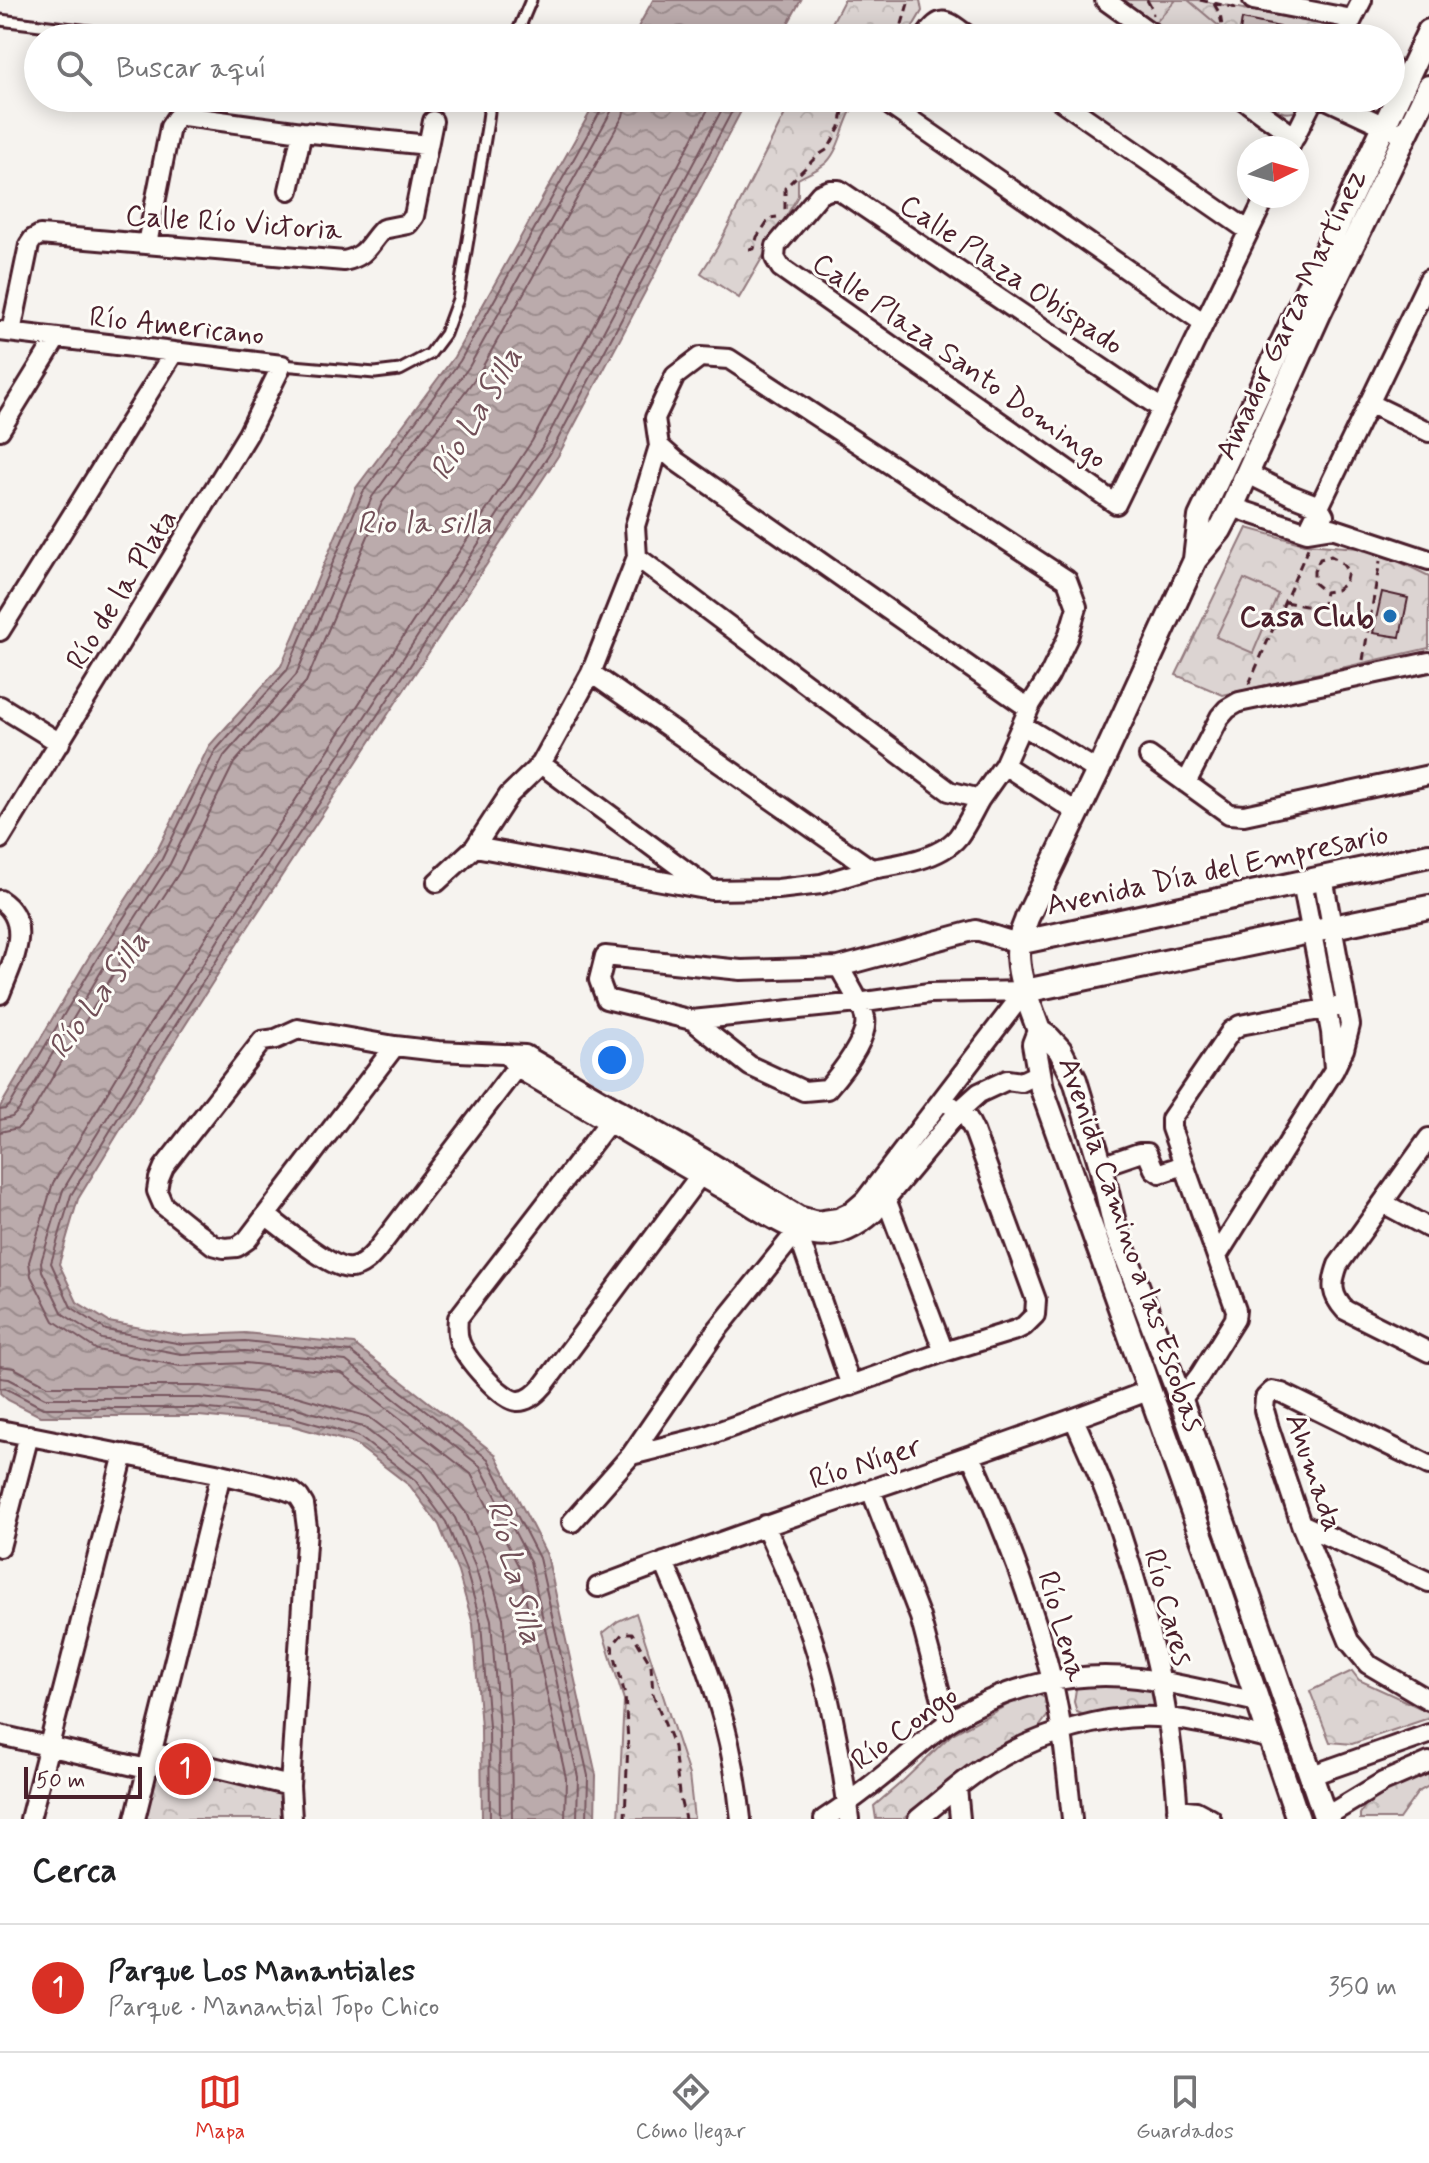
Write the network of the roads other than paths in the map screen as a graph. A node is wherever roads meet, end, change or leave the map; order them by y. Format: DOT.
graph roads {
  1 [pos="531,0"];
  2 [pos="1105,0"];
  3 [pos="1253,0"];
  4 [pos="1362,0"];
  5 [pos="1352,19"];
  6 [pos="0,20"];
  7 [pos="32,24"];
  8 [pos="521,24"];
  9 [pos="1147,24"];
  10 [pos="1350,24"];
  11 [pos="1429,31"];
  12 [pos="1405,75"];
  13 [pos="1424,97"];
  14 [pos="489,112"];
  15 [pos="900,112"];
  16 [pos="1077,112"];
  17 [pos="1257,112"];
  18 [pos="1307,112"];
  19 [pos="1353,112"];
  20 [pos="1389,112"];
  21 [pos="433,121"];
  22 [pos="1384,127"];
  23 [pos="302,132"];
  24 [pos="1285,136"];
  25 [pos="1295,136"];
  26 [pos="1406,136"];
  27 [pos="428,145"];
  28 [pos="289,190"];
  29 [pos="1260,208"];
  30 [pos="1249,231"];
  31 [pos="147,244"];
  32 [pos="775,258"];
  33 [pos="1429,279"];
  34 [pos="1424,303"];
  35 [pos="1204,323"];
  36 [pos="5,332"];
  37 [pos="56,339"];
  38 [pos="174,352"];
  39 [pos="282,365"];
  40 [pos="1369,403"];
  41 [pos="1162,409"];
  42 [pos="0,430"];
  43 [pos="1429,432"];
  44 [pos="659,446"];
  45 [pos="1248,474"];
  46 [pos="1319,506"];
  47 [pos="1232,507"];
  48 [pos="1332,528"];
  49 [pos="1308,538"];
  50 [pos="637,557"];
  51 [pos="1195,560"];
  52 [pos="1429,560"];
  53 [pos="0,631"];
  54 [pos="1429,662"];
  55 [pos="591,673"];
  56 [pos="1031,704"];
  57 [pos="0,706"];
  58 [pos="1022,725"];
  59 [pos="60,743"];
  60 [pos="1149,756"];
  61 [pos="541,764"];
  62 [pos="1004,765"];
  63 [pos="1098,771"];
  64 [pos="1429,775"];
  65 [pos="1186,783"];
  66 [pos="980,799"];
  67 [pos="1078,813"];
  68 [pos="2,831"];
  69 [pos="475,847"];
  70 [pos="1429,855"];
  71 [pos="871,869"];
  72 [pos="1312,879"];
  73 [pos="437,882"];
  74 [pos="711,890"];
  75 [pos="1,901"];
  76 [pos="1429,907"];
  77 [pos="1322,929"];
  78 [pos="1018,943"];
  79 [pos="839,967"];
  80 [pos="1025,991"];
  81 [pos="0,994"];
  82 [pos="858,1003"];
  83 [pos="1346,1005"];
  84 [pos="1326,1009"];
  85 [pos="692,1020"];
  86 [pos="1039,1031"];
  87 [pos="395,1046"];
  88 [pos="516,1059"];
  89 [pos="1334,1070"];
  90 [pos="1038,1074"];
  91 [pos="943,1099"];
  92 [pos="959,1111"];
  93 [pos="614,1116"];
  94 [pos="1429,1138"];
  95 [pos="1184,1165"];
  96 [pos="1101,1166"];
  97 [pos="706,1169"];
  98 [pos="883,1189"];
  99 [pos="1383,1203"];
  100 [pos="267,1216"];
  101 [pos="798,1224"];
  102 [pos="1429,1228"];
  103 [pos="1217,1256"];
  104 [pos="944,1352"];
  105 [pos="1429,1352"];
  106 [pos="851,1386"];
  107 [pos="1150,1390"];
  108 [pos="1181,1400"];
  109 [pos="1074,1419"];
  110 [pos="0,1430"];
  111 [pos="29,1435"];
  112 [pos="124,1454"];
  113 [pos="631,1455"];
  114 [pos="971,1456"];
  115 [pos="1429,1465"];
  116 [pos="221,1474"];
  117 [pos="871,1490"];
  118 [pos="572,1522"];
  119 [pos="1301,1524"];
  120 [pos="765,1525"];
  121 [pos="1230,1540"];
  122 [pos="0,1547"];
  123 [pos="1206,1549"];
  124 [pos="664,1562"];
  125 [pos="1429,1582"];
  126 [pos="598,1587"];
  127 [pos="1160,1681"];
  128 [pos="1052,1682"];
  129 [pos="1429,1700"];
  130 [pos="1258,1702"];
  131 [pos="1166,1718"];
  132 [pos="948,1722"];
  133 [pos="1062,1732"];
  134 [pos="1429,1734"];
  135 [pos="0,1735"];
  136 [pos="1271,1739"];
  137 [pos="48,1746"];
  138 [pos="150,1760"];
  139 [pos="1429,1762"];
  140 [pos="1312,1775"];
  141 [pos="290,1786"];
  142 [pos="957,1788"];
  143 [pos="848,1812"];
  144 [pos="1178,1814"];
  145 [pos="1326,1818"];
  146 [pos="30,1819"];
  147 [pos="135,1819"];
  148 [pos="292,1819"];
  149 [pos="741,1819"];
  150 [pos="824,1819"];
  151 [pos="918,1819"];
  152 [pos="960,1819"];
  153 [pos="1072,1819"];
  154 [pos="1211,1819"];
  155 [pos="1298,1819"];
  1 -- 8 [label="lane"];
  2 -- 9 [label="street"];
  3 -- 5 [label="street"];
  4 -- 5 [label="street"];
  5 -- 10 [label="street"];
  6 -- 7 [label="lane"];
  11 -- 12 [label="street, Amador Garza Martínez"];
  13 -- 26 [label="street, Amador Garza Martínez"];
  14 -- 39 [label="lane, Río Americano"];
  15 -- 35 [label="street"];
  16 -- 30 [label="street"];
  17 -- 24 [label="street"];
  18 -- 25 [label="street"];
  19 -- 22 [label="street"];
  20 -- 22 [label="street, Amador Garza Martínez"];
  21 -- 27 [label="street, Calle Río Victoria"];
  22 -- 26 [label="street"];
  22 -- 51 [label="street, Amador Garza Martínez"];
  23 -- 27 [label="street"];
  23 -- 28 [label="street"];
  23 -- 31 [label="street"];
  26 -- 45 [label="street, Amador Garza Martínez"];
  27 -- 31 [label="street, Calle Río Victoria"];
  29 -- 30 [label="street"];
  30 -- 35 [label="street"];
  31 -- 36 [label="street, Calle Río Victoria"];
  32 -- 41 [label="street, Calle Plaza Obispado"];
  32 -- 41 [label="street, Calle Plaza Santo Domingo"];
  33 -- 34 [label="street"];
  34 -- 40 [label="street"];
  35 -- 41 [label="street"];
  36 -- 37 [label="street, Río Americano"];
  37 -- 38 [label="street, Río Americano"];
  37 -- 42 [label="street"];
  38 -- 39 [label="street, Río Americano"];
  38 -- 53 [label="street"];
  39 -- 59 [label="street, Río de la Plata"];
  40 -- 43 [label="street"];
  40 -- 46 [label="street"];
  44 -- 50 [label="street"];
  44 -- 56 [label="street"];
  44 -- 56 [label="street"];
  45 -- 46 [label="street"];
  45 -- 47 [label="street, Amador Garza Martínez"];
  46 -- 48 [label="street"];
  46 -- 49 [label="street"];
  47 -- 49 [label="street"];
  47 -- 51 [label="street, Amador Garza Martínez"];
  48 -- 49 [label="street"];
  48 -- 52 [label="street"];
  50 -- 55 [label="street"];
  50 -- 66 [label="street"];
  51 -- 63 [label="street, Amador Garza Martínez"];
  54 -- 65 [label="street"];
  55 -- 61 [label="street"];
  55 -- 71 [label="street"];
  56 -- 58 [label="street"];
  57 -- 59 [label="street"];
  58 -- 62 [label="street"];
  58 -- 63 [label="street"];
  59 -- 68 [label="street, Río de la Plata"];
  60 -- 65 [label="street"];
  61 -- 69 [label="street"];
  61 -- 74 [label="street"];
  62 -- 66 [label="street"];
  62 -- 67 [label="street"];
  63 -- 67 [label="street, Amador Garza Martínez"];
  64 -- 65 [label="street"];
  66 -- 71 [label="street"];
  67 -- 78 [label="street, Amador Garza Martínez"];
  69 -- 73 [label="street"];
  69 -- 74 [label="street"];
  70 -- 72 [label="street, Avenida Día del Empresario"];
  71 -- 74 [label="street"];
  72 -- 77 [label="street"];
  72 -- 78 [label="street, Avenida Día del Empresario"];
  75 -- 81 [label="street"];
  76 -- 77 [label="street"];
  77 -- 80 [label="street"];
  77 -- 83 [label="street"];
  77 -- 84 [label="street"];
  78 -- 79 [label="street"];
  78 -- 80 [label="street, Amador Garza Martínez"];
  79 -- 82 [label="street"];
  79 -- 85 [label="street"];
  80 -- 82 [label="street"];
  80 -- 86 [label="street, Amador Garza Martínez"];
  80 -- 91 [label="street"];
  82 -- 85 [label="street"];
  82 -- 85 [label="street"];
  83 -- 84 [label="street"];
  83 -- 89 [label="street"];
  84 -- 89 [label="street"];
  84 -- 95 [label="street"];
  86 -- 90 [label="street, Avenida Camino a las Escobas"];
  86 -- 96 [label="street, Avenida Camino a las Escobas"];
  87 -- 88 [label="street"];
  87 -- 100 [label="street"];
  87 -- 100 [label="street"];
  88 -- 93 [label="street"];
  88 -- 100 [label="street"];
  89 -- 103 [label="street"];
  90 -- 92 [label="street"];
  90 -- 107 [label="street, Avenida Camino a las Escobas"];
  91 -- 92 [label="street"];
  91 -- 98 [label="street"];
  92 -- 98 [label="street"];
  92 -- 104 [label="street"];
  93 -- 97 [label="street"];
  93 -- 97 [label="street"];
  94 -- 99 [label="street"];
  95 -- 96 [label="street"];
  95 -- 103 [label="street"];
  96 -- 108 [label="street, Avenida Camino a las Escobas"];
  97 -- 101 [label="street"];
  98 -- 101 [label="street"];
  98 -- 104 [label="street"];
  99 -- 102 [label="street"];
  99 -- 105 [label="street"];
  101 -- 106 [label="street"];
  101 -- 113 [label="street"];
  103 -- 108 [label="street"];
  104 -- 106 [label="street"];
  106 -- 113 [label="street"];
  107 -- 109 [label="street, Río Níger"];
  107 -- 123 [label="street, Avenida Camino a las Escobas"];
  108 -- 121 [label="street, Avenida Camino a las Escobas"];
  109 -- 114 [label="street, Río Níger"];
  109 -- 127 [label="street, Río Cares"];
  110 -- 111 [label="street"];
  111 -- 112 [label="street"];
  111 -- 122 [label="street"];
  112 -- 116 [label="street"];
  112 -- 137 [label="street"];
  113 -- 118 [label="street"];
  114 -- 117 [label="street, Río Níger"];
  114 -- 128 [label="street, Río Lena"];
  115 -- 119 [label="street, Ahumada"];
  116 -- 138 [label="street"];
  116 -- 141 [label="street"];
  117 -- 120 [label="street, Río Níger"];
  117 -- 132 [label="street"];
  119 -- 125 [label="street"];
  119 -- 129 [label="street, Ahumada"];
  120 -- 124 [label="street, Río Níger"];
  120 -- 143 [label="street"];
  121 -- 123 [label="street"];
  121 -- 140 [label="street, Avenida Camino a las Escobas"];
  123 -- 130 [label="street, Avenida Camino a las Escobas"];
  124 -- 126 [label="street, Río Níger"];
  124 -- 149 [label="street"];
  127 -- 128 [label="street, Río Congo"];
  127 -- 130 [label="street, Río Congo"];
  127 -- 131 [label="street, Río Cares"];
  128 -- 132 [label="street, Río Congo"];
  128 -- 133 [label="street, Río Lena"];
  130 -- 136 [label="street, Avenida Camino a las Escobas"];
  131 -- 133 [label="street"];
  131 -- 136 [label="street"];
  131 -- 144 [label="street, Río Cares"];
  132 -- 143 [label="street, Río Congo"];
  133 -- 142 [label="street"];
  133 -- 153 [label="street, Río Lena"];
  134 -- 140 [label="street"];
  135 -- 137 [label="street"];
  136 -- 155 [label="street, Avenida Camino a las Escobas"];
  137 -- 138 [label="street"];
  137 -- 146 [label="street"];
  138 -- 141 [label="street"];
  138 -- 147 [label="street"];
  139 -- 145 [label="street"];
  140 -- 145 [label="street, Avenida Camino a las Escobas"];
  141 -- 148 [label="street"];
  142 -- 151 [label="street"];
  142 -- 152 [label="street"];
  143 -- 150 [label="street, Río Congo"];
  144 -- 154 [label="street"];
}
